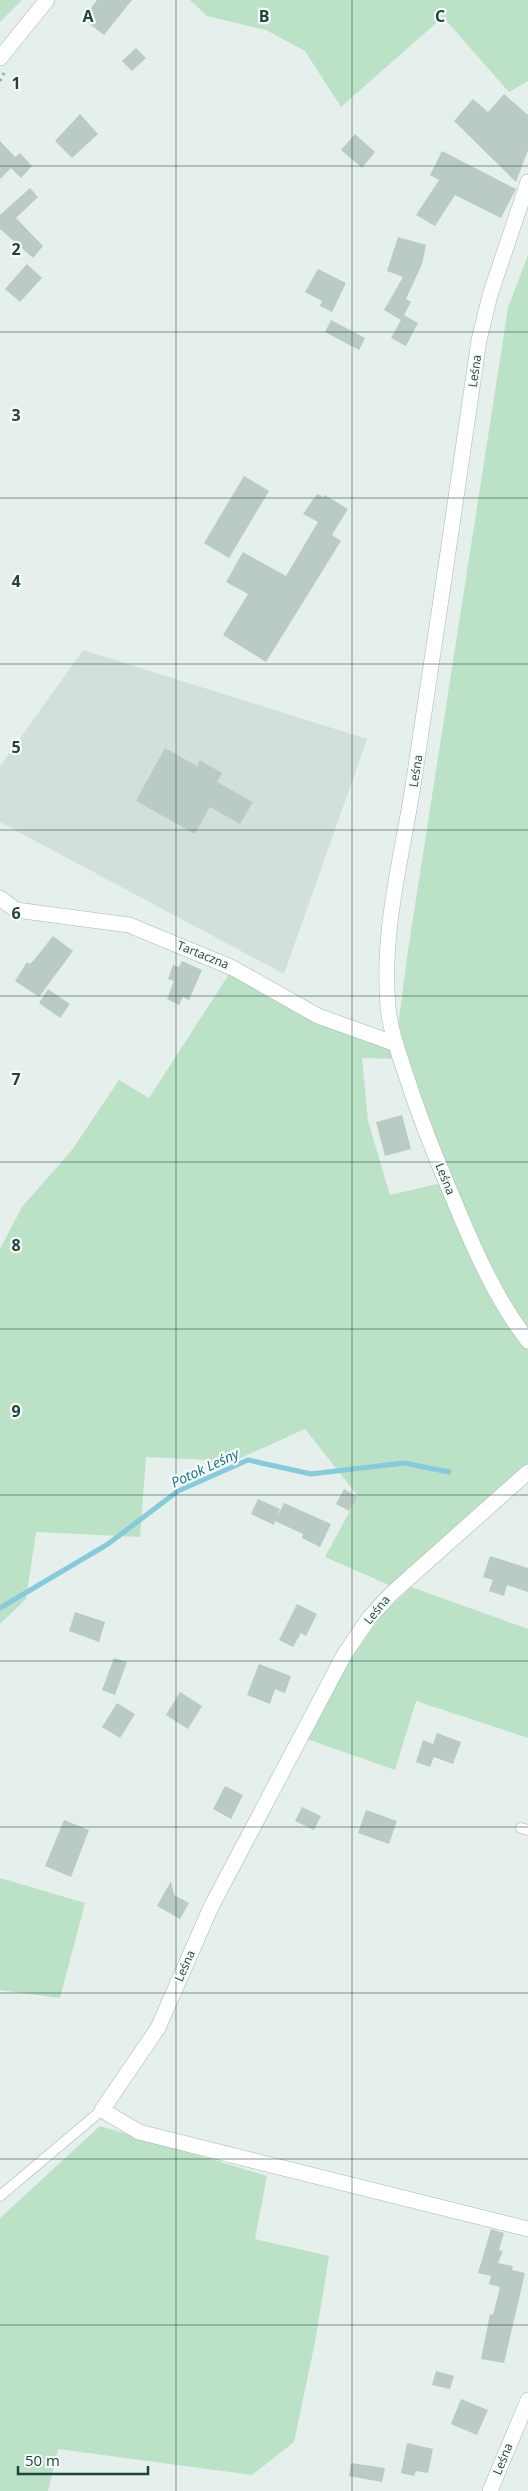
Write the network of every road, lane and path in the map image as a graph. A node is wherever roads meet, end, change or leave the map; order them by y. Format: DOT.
graph roads {
  1 [pos="47,0"];
  2 [pos="0,58"];
  3 [pos="528,182"];
  4 [pos="0,898"];
  5 [pos="396,1044"];
  6 [pos="528,1341"];
  7 [pos="528,1472"];
  8 [pos="102,2110"];
  9 [pos="0,2196"];
  10 [pos="528,2229"];
  11 [pos="528,2400"];
  12 [pos="490,2491"];
  1 -- 2 [label="street"];
  3 -- 5 [label="street, Leśna"];
  4 -- 5 [label="street, Tartaczna"];
  5 -- 6 [label="street, Leśna"];
  7 -- 8 [label="street, Leśna"];
  8 -- 9 [label="lane"];
  8 -- 10 [label="street"];
  11 -- 12 [label="street, Leśna"];
}
